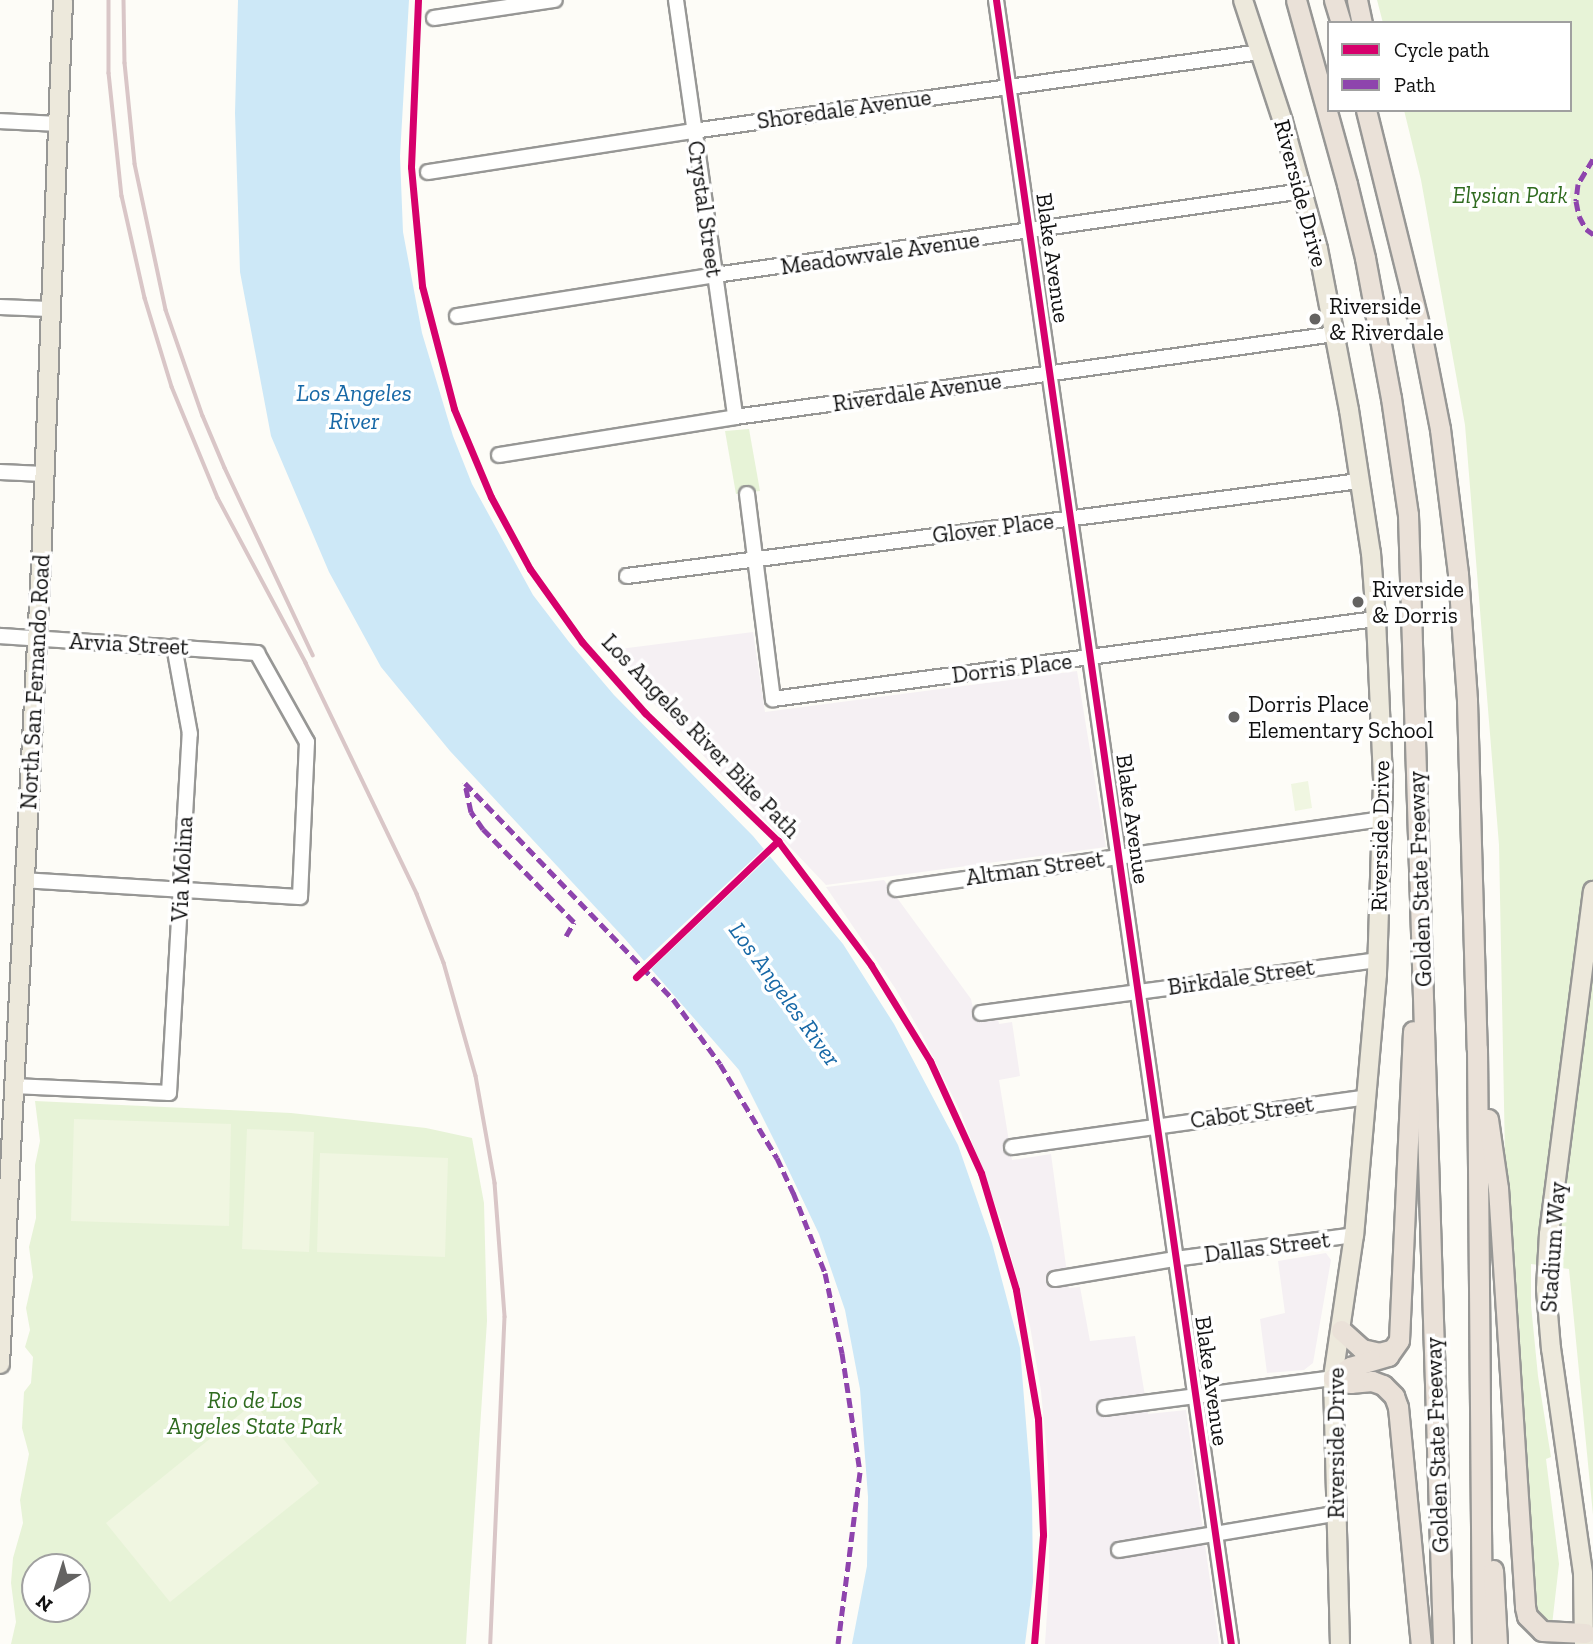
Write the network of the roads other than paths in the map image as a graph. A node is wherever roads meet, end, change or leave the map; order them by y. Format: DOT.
graph roads {
  1 [pos="63,0"];
  2 [pos="555,0"];
  3 [pos="676,0"];
  4 [pos="996,0"];
  5 [pos="1243,0"];
  6 [pos="1296,0"];
  7 [pos="1334,0"];
  8 [pos="1357,0"];
  9 [pos="434,18"];
  10 [pos="1340,21"];
  11 [pos="1362,21"];
  12 [pos="1261,52"];
  13 [pos="1008,86"];
  14 [pos="1367,112"];
  15 [pos="1372,112"];
  16 [pos="0,121"];
  17 [pos="57,124"];
  18 [pos="695,131"];
  19 [pos="1373,133"];
  20 [pos="428,172"];
  21 [pos="1303,191"];
  22 [pos="1029,232"];
  23 [pos="715,275"];
  24 [pos="0,307"];
  25 [pos="49,309"];
  26 [pos="457,316"];
  27 [pos="1335,334"];
  28 [pos="1050,374"];
  29 [pos="735,418"];
  30 [pos="499,455"];
  31 [pos="0,472"];
  32 [pos="44,474"];
  33 [pos="1359,481"];
  34 [pos="747,494"];
  35 [pos="1069,519"];
  36 [pos="755,559"];
  37 [pos="627,576"];
  38 [pos="1376,619"];
  39 [pos="0,636"];
  40 [pos="38,639"];
  41 [pos="174,646"];
  42 [pos="1088,657"];
  43 [pos="1383,819"];
  44 [pos="1119,856"];
  45 [pos="25,880"];
  46 [pos="896,888"];
  47 [pos="181,889"];
  48 [pos="1593,891"];
  49 [pos="1421,915"];
  50 [pos="1377,960"];
  51 [pos="1138,990"];
  52 [pos="981,1013"];
  53 [pos="1477,1049"];
  54 [pos="14,1086"];
  55 [pos="1367,1097"];
  56 [pos="1157,1125"];
  57 [pos="1012,1147"];
  58 [pos="4,1206"];
  59 [pos="1354,1236"];
  60 [pos="1175,1259"];
  61 [pos="1055,1279"];
  62 [pos="1341,1330"];
  63 [pos="1394,1349"];
  64 [pos="0,1364"];
  65 [pos="1333,1378"];
  66 [pos="1195,1397"];
  67 [pos="1105,1408"];
  68 [pos="1480,1472"];
  69 [pos="1335,1514"];
  70 [pos="1215,1533"];
  71 [pos="1119,1550"];
  72 [pos="1584,1638"];
  73 [pos="1231,1644"];
  74 [pos="1340,1644"];
  75 [pos="1421,1644"];
  76 [pos="1443,1644"];
  77 [pos="1482,1644"];
  78 [pos="1497,1644"];
  1 -- 17 [label="main road, North San Fernando Road"];
  2 -- 9 [label="street"];
  3 -- 18 [label="street, Crystal Street"];
  4 -- 13 [label="street, Blake Avenue"];
  5 -- 12 [label="main road, Riverside Drive"];
  6 -- 49 [label="highway, Golden State Freeway"];
  7 -- 10 [label="highway"];
  8 -- 11 [label="highway"];
  12 -- 13 [label="street, Shoredale Avenue"];
  12 -- 21 [label="main road, Riverside Drive"];
  13 -- 18 [label="street, Shoredale Avenue"];
  13 -- 22 [label="street, Blake Avenue"];
  14 -- 19 [label="highway, Golden State Freeway"];
  15 -- 19 [label="highway"];
  16 -- 17 [label="street"];
  17 -- 25 [label="main road, North San Fernando Road"];
  18 -- 20 [label="street, Shoredale Avenue"];
  18 -- 23 [label="street, Crystal Street"];
  19 -- 53 [label="highway, Golden State Freeway"];
  21 -- 22 [label="street, Meadowvale Avenue"];
  21 -- 27 [label="main road, Riverside Drive"];
  22 -- 23 [label="street, Meadowvale Avenue"];
  22 -- 28 [label="street, Blake Avenue"];
  23 -- 26 [label="street, Meadowvale Avenue"];
  23 -- 29 [label="street, Crystal Street"];
  24 -- 25 [label="street"];
  25 -- 32 [label="main road, North San Fernando Road"];
  27 -- 28 [label="street, Riverdale Avenue"];
  27 -- 33 [label="main road, Riverside Drive"];
  28 -- 29 [label="street, Riverdale Avenue"];
  28 -- 35 [label="street, Blake Avenue"];
  29 -- 30 [label="street, Riverdale Avenue"];
  31 -- 32 [label="street"];
  32 -- 40 [label="main road, North San Fernando Road"];
  33 -- 35 [label="street, Glover Place"];
  33 -- 38 [label="main road, Riverside Drive"];
  34 -- 36 [label="street"];
  35 -- 36 [label="street, Glover Place"];
  35 -- 42 [label="street, Blake Avenue"];
  36 -- 37 [label="street, Glover Place"];
  36 -- 42 [label="street, Dorris Place"];
  38 -- 42 [label="street, Dorris Place"];
  38 -- 43 [label="main road, Riverside Drive"];
  39 -- 40 [label="street, Arvia Street"];
  40 -- 41 [label="street, Arvia Street"];
  40 -- 45 [label="main road, North San Fernando Road"];
  41 -- 47 [label="street, Via Molina"];
  41 -- 47 [label="street, Arvia Street"];
  42 -- 44 [label="street, Blake Avenue"];
  43 -- 44 [label="street, Altman Street"];
  43 -- 50 [label="main road, Riverside Drive"];
  44 -- 46 [label="street, Altman Street"];
  44 -- 51 [label="street, Blake Avenue"];
  45 -- 47 [label="street"];
  45 -- 54 [label="main road, North San Fernando Road"];
  47 -- 54 [label="street, Via Molina"];
  48 -- 72 [label="main road, Stadium Way"];
  49 -- 63 [label="highway"];
  49 -- 76 [label="highway, Golden State Freeway"];
  50 -- 51 [label="street, Birkdale Street"];
  50 -- 55 [label="main road, Riverside Drive"];
  51 -- 52 [label="street, Birkdale Street"];
  51 -- 56 [label="street, Blake Avenue"];
  53 -- 68 [label="highway, Golden State Freeway"];
  53 -- 72 [label="highway"];
  54 -- 58 [label="main road, North San Fernando Road"];
  55 -- 56 [label="street, Cabot Street"];
  55 -- 59 [label="main road, Riverside Drive"];
  56 -- 57 [label="street, Cabot Street"];
  56 -- 60 [label="street, Blake Avenue"];
  58 -- 64 [label="main road, North San Fernando Road"];
  59 -- 60 [label="street, Dallas Street"];
  59 -- 62 [label="main road, Riverside Drive"];
  60 -- 61 [label="street, Dallas Street"];
  60 -- 66 [label="street, Blake Avenue"];
  62 -- 63 [label="highway"];
  62 -- 65 [label="main road, Riverside Drive"];
  63 -- 65 [label="highway"];
  65 -- 66 [label="street"];
  65 -- 69 [label="main road, Riverside Drive"];
  65 -- 75 [label="highway"];
  66 -- 67 [label="street"];
  66 -- 70 [label="street, Blake Avenue"];
  68 -- 77 [label="highway, Golden State Freeway"];
  68 -- 78 [label="highway"];
  69 -- 70 [label="street"];
  69 -- 74 [label="main road, Riverside Drive"];
  70 -- 71 [label="street"];
  70 -- 73 [label="street, Blake Avenue"];
}
